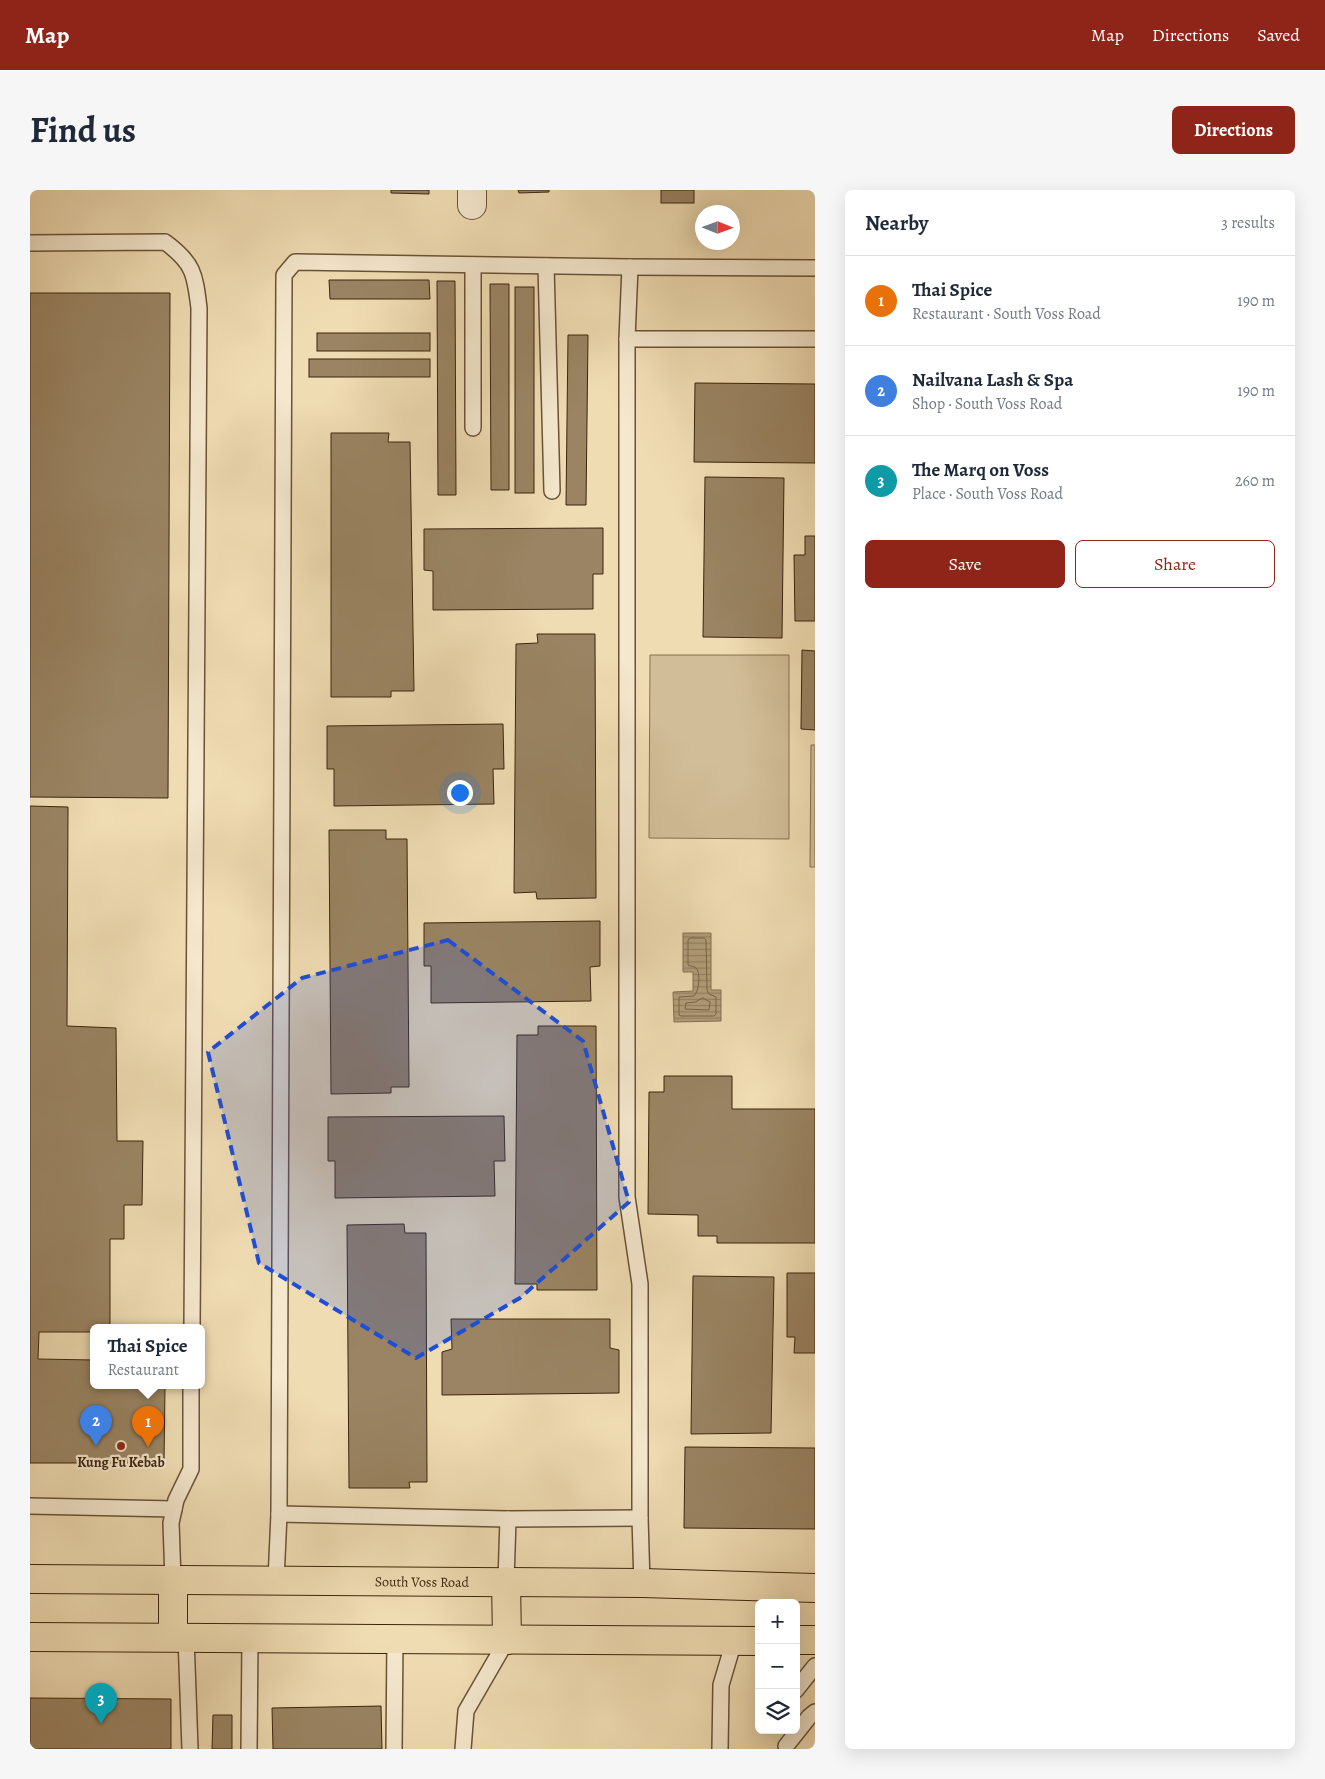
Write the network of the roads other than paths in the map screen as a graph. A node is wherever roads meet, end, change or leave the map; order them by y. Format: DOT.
graph roads {
  1 [pos="30,243"];
  2 [pos="473,265"];
  3 [pos="546,266"];
  4 [pos="630,267"];
  5 [pos="815,268"];
  6 [pos="627,339"];
  7 [pos="815,340"];
  8 [pos="473,428"];
  9 [pos="552,491"];
  10 [pos="192,1324"];
  11 [pos="191,1389"];
  12 [pos="30,1506"];
  13 [pos="174,1509"];
  14 [pos="279,1514"];
  15 [pos="640,1518"];
  16 [pos="508,1519"];
  17 [pos="30,1579"];
  18 [pos="173,1580"];
  19 [pos="276,1580"];
  20 [pos="506,1581"];
  21 [pos="642,1582"];
  22 [pos="815,1588"];
  23 [pos="30,1637"];
  24 [pos="180,1637"];
  25 [pos="250,1638"];
  26 [pos="396,1638"];
  27 [pos="508,1640"];
  28 [pos="800,1640"];
  29 [pos="815,1640"];
  30 [pos="747,1641"];
  31 [pos="815,1666"];
  32 [pos="797,1689"];
  33 [pos="815,1712"];
  34 [pos="786,1734"];
  35 [pos="786,1747"];
  36 [pos="190,1749"];
  37 [pos="249,1749"];
  38 [pos="394,1749"];
  39 [pos="463,1749"];
  40 [pos="720,1749"];
  1 -- 10 [label="lane"];
  2 -- 3 [label="lane"];
  2 -- 8 [label="lane"];
  2 -- 14 [label="lane"];
  3 -- 4 [label="lane"];
  3 -- 9 [label="lane"];
  4 -- 5 [label="lane"];
  4 -- 6 [label="lane"];
  6 -- 7 [label="lane"];
  6 -- 15 [label="lane"];
  11 -- 13 [label="lane"];
  12 -- 13 [label="lane"];
  13 -- 18 [label="lane"];
  14 -- 16 [label="lane"];
  14 -- 19 [label="lane"];
  15 -- 16 [label="lane"];
  15 -- 21 [label="lane"];
  16 -- 20 [label="lane"];
  17 -- 18 [label="main road, South Voss Road"];
  18 -- 19 [label="main road, South Voss Road"];
  18 -- 24 [label="main road"];
  19 -- 20 [label="main road, South Voss Road"];
  20 -- 21 [label="main road, South Voss Road"];
  20 -- 27 [label="main road"];
  21 -- 22 [label="main road, South Voss Road"];
  23 -- 24 [label="main road"];
  24 -- 25 [label="main road"];
  24 -- 36 [label="lane"];
  25 -- 26 [label="main road"];
  25 -- 37 [label="lane"];
  26 -- 27 [label="main road"];
  26 -- 38 [label="lane"];
  27 -- 30 [label="main road"];
  27 -- 39 [label="lane"];
  28 -- 29 [label="main road"];
  30 -- 40 [label="lane"];
  31 -- 32 [label="lane"];
  33 -- 35 [label="lane"];
  34 -- 35 [label="lane"];
}
